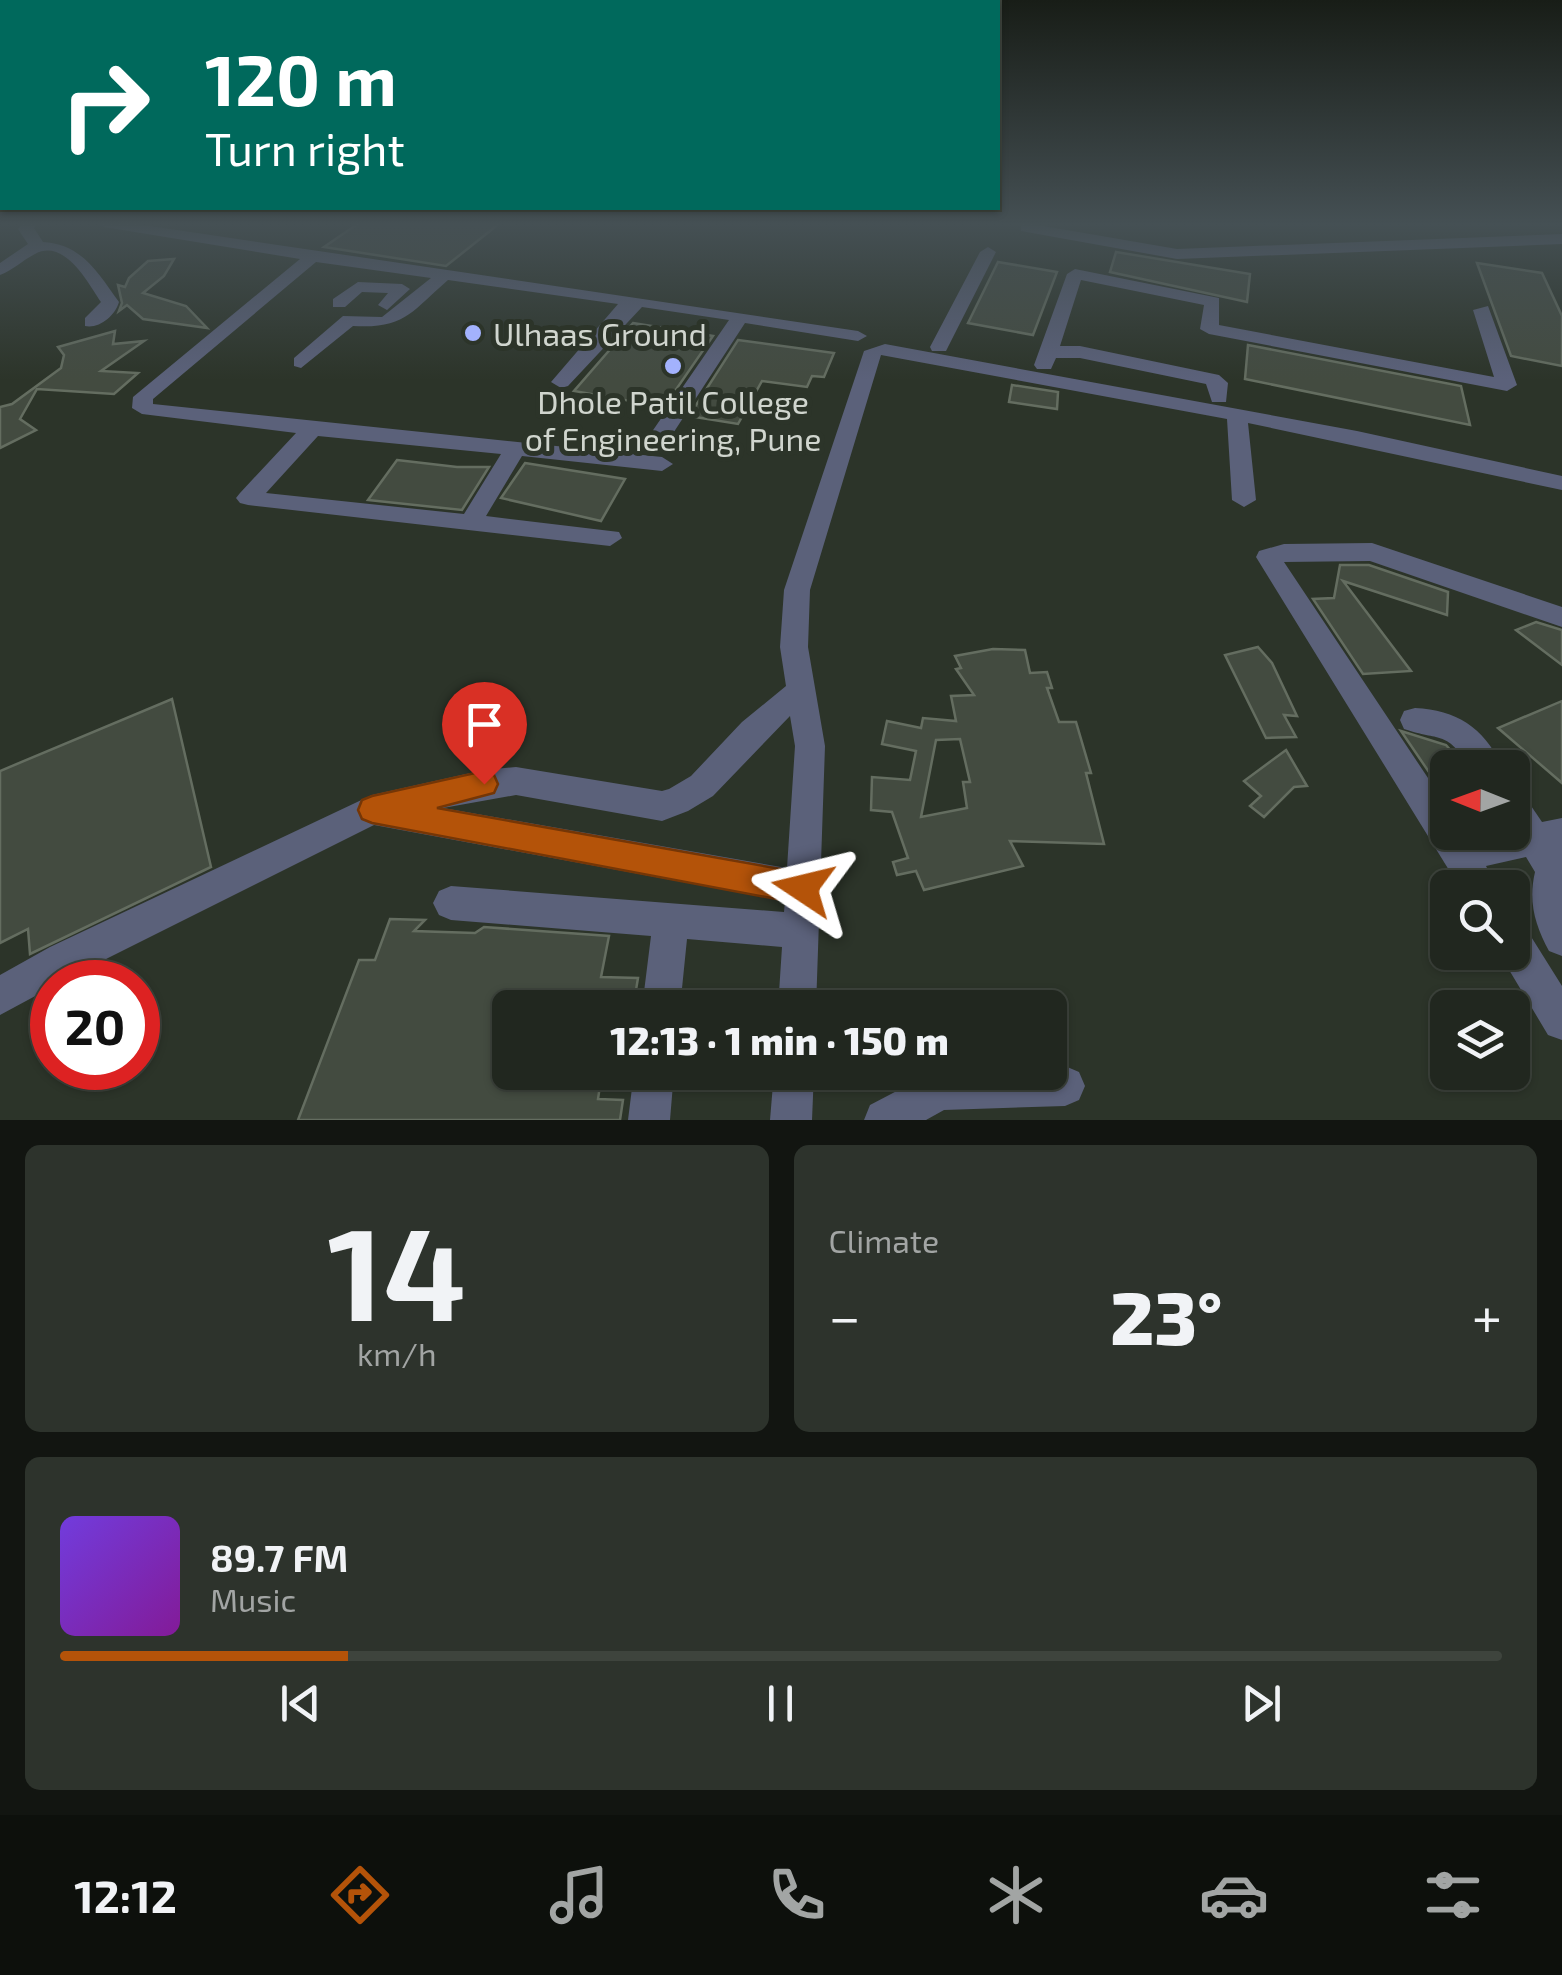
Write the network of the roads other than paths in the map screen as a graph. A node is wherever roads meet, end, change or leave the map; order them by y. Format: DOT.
graph roads {
  1 [pos="91,275"];
  2 [pos="291,275"];
  3 [pos="400,275"];
  4 [pos="438,275"];
  5 [pos="976,275"];
  6 [pos="1075,275"];
  7 [pos="1081,275"];
  8 [pos="443,276"];
  9 [pos="423,293"];
  10 [pos="391,295"];
  11 [pos="635,301"];
  12 [pos="338,303"];
  13 [pos="1482,310"];
  14 [pos="740,317"];
  15 [pos="90,322"];
  16 [pos="877,344"];
  17 [pos="939,346"];
  18 [pos="1046,359"];
  19 [pos="301,362"];
  20 [pos="561,382"];
  21 [pos="1237,414"];
  22 [pos="314,427"];
  23 [pos="660,436"];
  24 [pos="516,448"];
  25 [pos="662,464"];
  26 [pos="1562,469"];
  27 [pos="1562,483"];
  28 [pos="1244,500"];
  29 [pos="470,524"];
  30 [pos="610,538"];
  31 [pos="1562,618"];
  32 [pos="803,689"];
  33 [pos="1415,720"];
  34 [pos="1476,750"];
  35 [pos="372,810"];
  36 [pos="1530,820"];
  37 [pos="1550,837"];
  38 [pos="1461,856"];
  39 [pos="1469,870"];
  40 [pos="803,888"];
  41 [pos="451,903"];
  42 [pos="671,920"];
  43 [pos="801,931"];
  44 [pos="1562,938"];
  45 [pos="1530,969"];
  46 [pos="663,990"];
  47 [pos="798,990"];
  48 [pos="0,996"];
  49 [pos="1562,1021"];
  50 [pos="652,1090"];
  51 [pos="793,1090"];
  52 [pos="940,1090"];
  53 [pos="649,1120"];
  54 [pos="792,1120"];
  55 [pos="885,1120"];
  1 -- 15 [label="street"];
  2 -- 22 [label="street"];
  3 -- 10 [label="street"];
  4 -- 8 [label="street"];
  5 -- 17 [label="street"];
  6 -- 18 [label="street"];
  7 -- 13 [label="street"];
  8 -- 9 [label="street"];
  8 -- 11 [label="street"];
  9 -- 10 [label="street"];
  9 -- 19 [label="street"];
  10 -- 12 [label="street"];
  11 -- 14 [label="street"];
  11 -- 20 [label="street"];
  14 -- 16 [label="street"];
  14 -- 23 [label="street"];
  16 -- 17 [label="street"];
  16 -- 21 [label="street"];
  16 -- 32 [label="street"];
  17 -- 18 [label="street"];
  18 -- 26 [label="street"];
  21 -- 27 [label="street"];
  21 -- 28 [label="street"];
  22 -- 24 [label="street"];
  22 -- 29 [label="street"];
  24 -- 25 [label="street"];
  24 -- 29 [label="street"];
  29 -- 30 [label="street"];
  31 -- 38 [label="street"];
  32 -- 35 [label="street"];
  32 -- 40 [label="street"];
  33 -- 34 [label="street"];
  35 -- 40 [label="street"];
  35 -- 48 [label="street"];
  36 -- 37 [label="street"];
  37 -- 38 [label="street"];
  37 -- 44 [label="street"];
  38 -- 39 [label="street"];
  40 -- 43 [label="street"];
  41 -- 42 [label="street"];
  42 -- 43 [label="street"];
  42 -- 46 [label="street"];
  43 -- 47 [label="street"];
  45 -- 49 [label="street"];
  50 -- 53 [label="street"];
  51 -- 54 [label="street"];
  52 -- 55 [label="street"];
}
